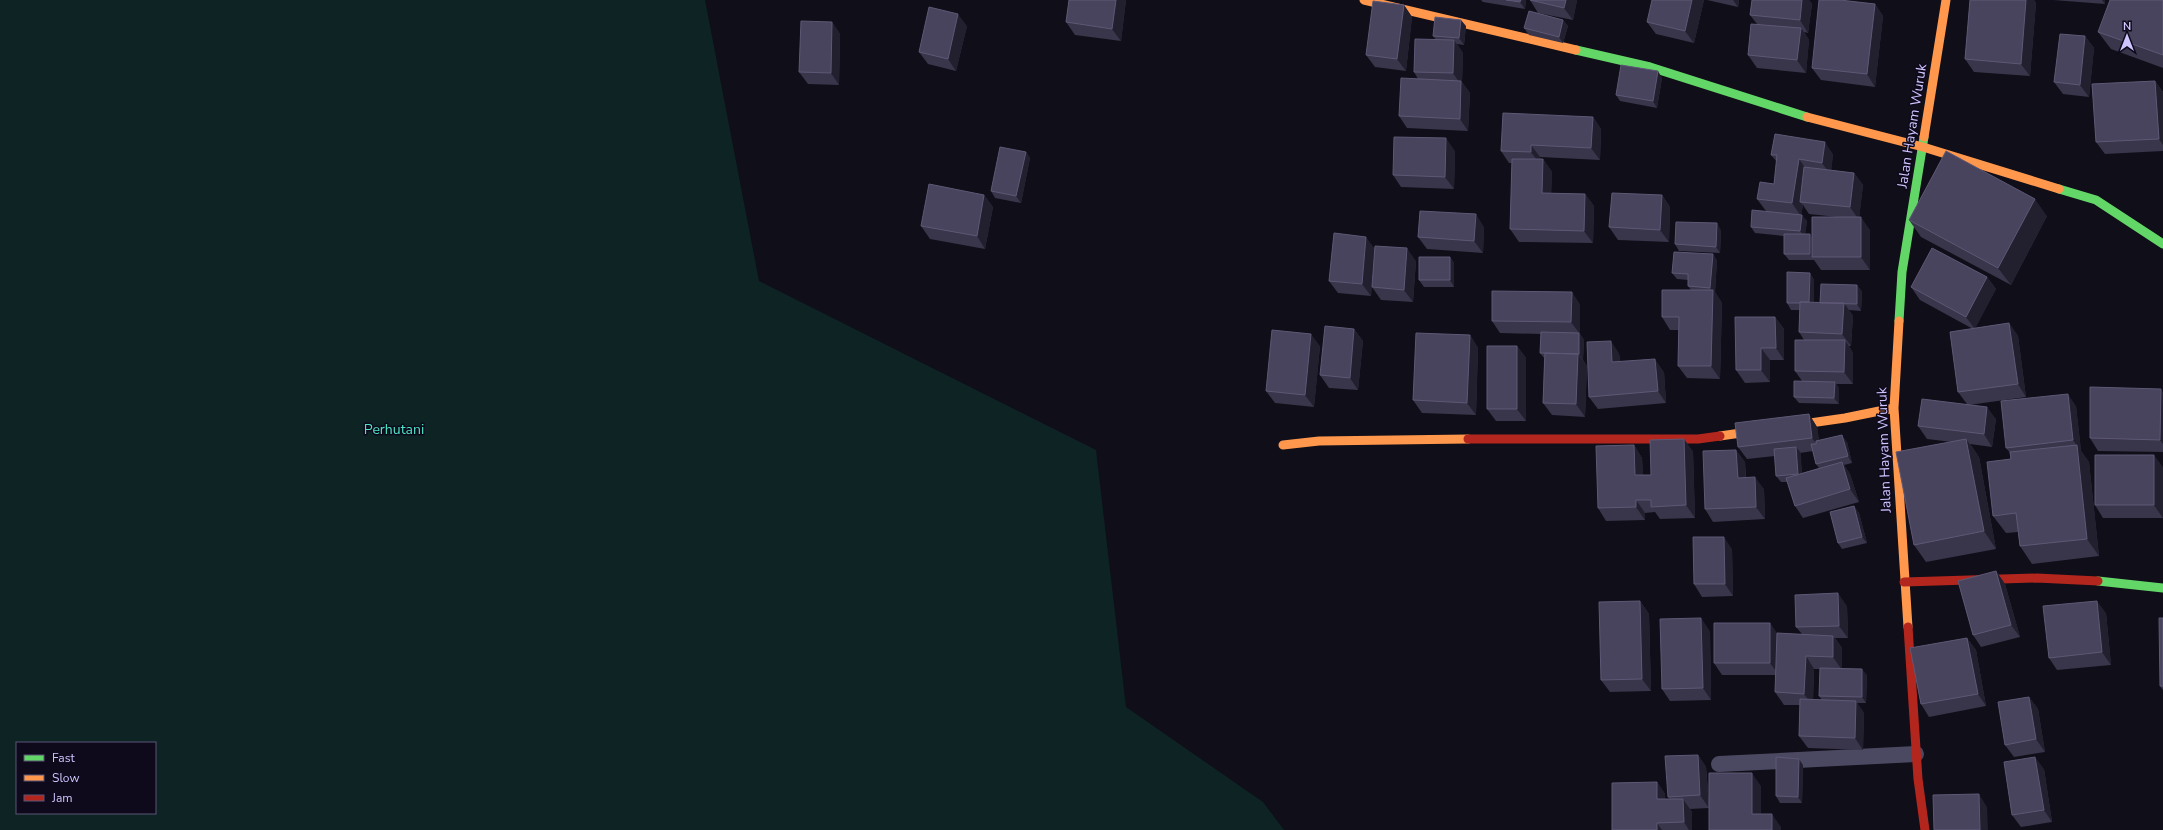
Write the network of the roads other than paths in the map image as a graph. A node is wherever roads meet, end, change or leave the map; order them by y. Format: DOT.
graph roads {
  1 [pos="1364,0"];
  2 [pos="1946,0"];
  3 [pos="1923,147"];
  4 [pos="2163,244"];
  5 [pos="1894,408"];
  6 [pos="1283,445"];
  7 [pos="1904,582"];
  8 [pos="2163,588"];
  9 [pos="1916,754"];
  10 [pos="1719,764"];
  11 [pos="1925,830"];
  1 -- 3 [label="street"];
  2 -- 3 [label="street, Jalan Hayam Wuruk"];
  3 -- 4 [label="street"];
  3 -- 5 [label="street, Jalan Hayam Wuruk"];
  5 -- 6 [label="street"];
  5 -- 7 [label="street, Jalan Hayam Wuruk"];
  7 -- 8 [label="street"];
  7 -- 9 [label="street, Jalan Hayam Wuruk"];
  9 -- 10 [label="lane"];
  9 -- 11 [label="street, Jalan Hayam Wuruk"];
}
